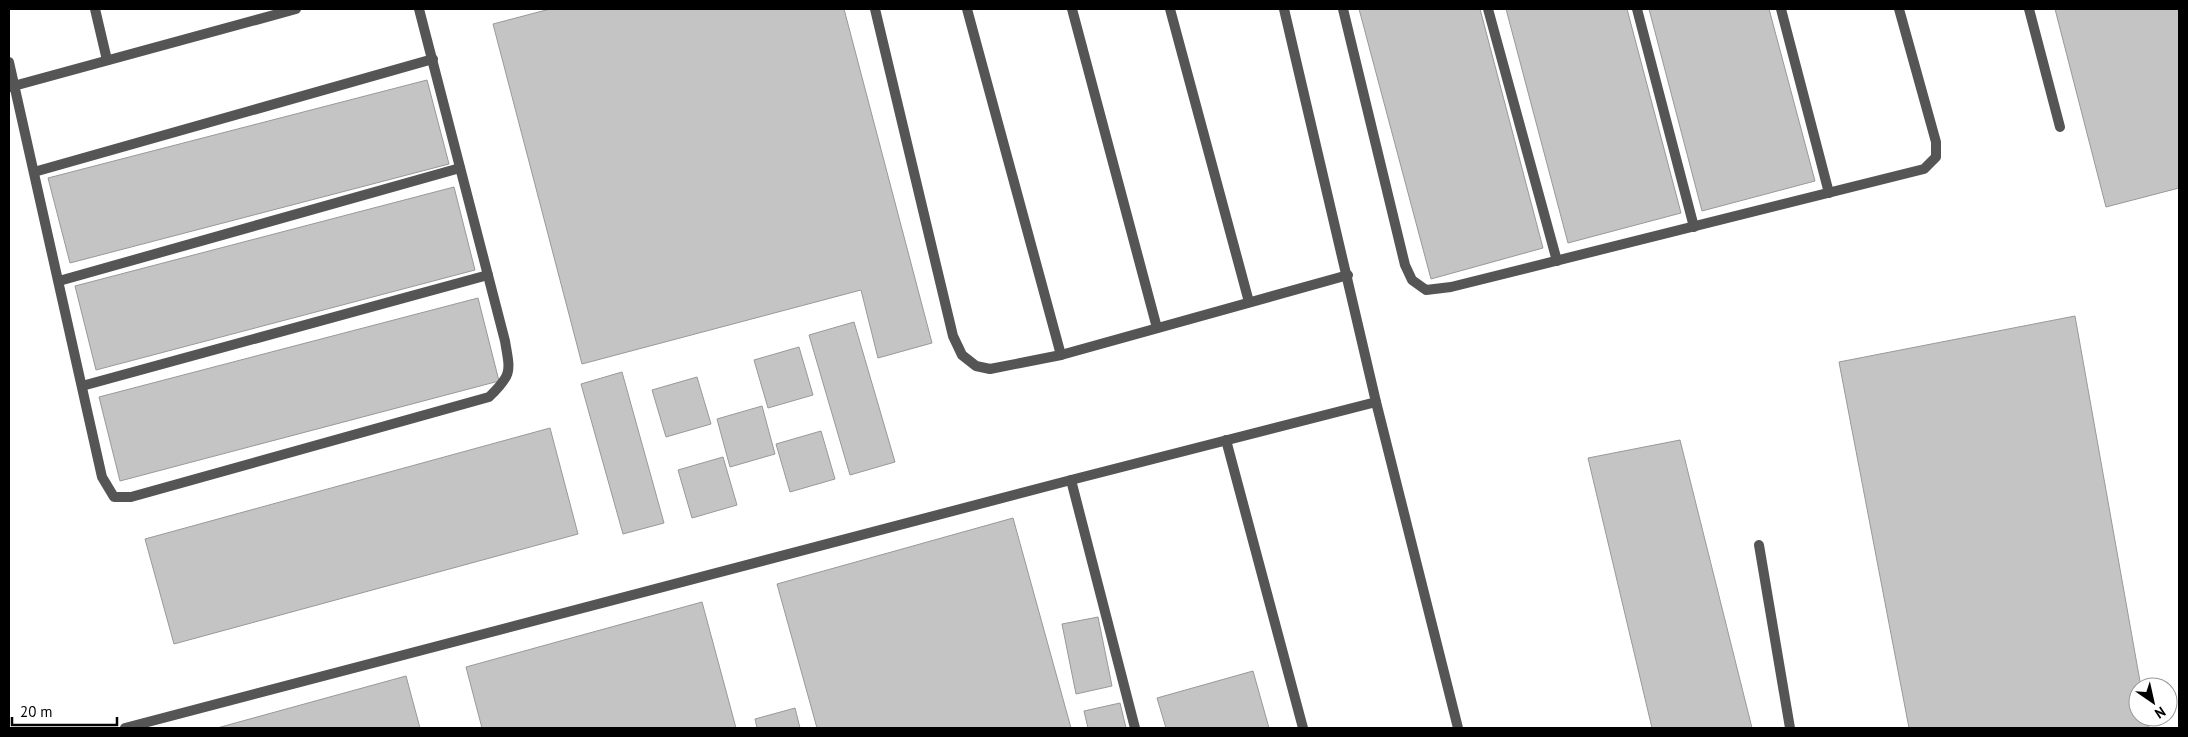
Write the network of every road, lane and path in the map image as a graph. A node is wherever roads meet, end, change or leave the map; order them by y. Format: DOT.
graph roads {
  1 [pos="95,9"];
  2 [pos="296,9"];
  3 [pos="420,9"];
  4 [pos="875,9"];
  5 [pos="968,9"];
  6 [pos="1072,9"];
  7 [pos="1170,9"];
  8 [pos="1284,9"];
  9 [pos="1343,9"];
  10 [pos="1488,9"];
  11 [pos="1637,9"];
  12 [pos="1781,9"];
  13 [pos="1899,9"];
  14 [pos="2029,9"];
  15 [pos="432,59"];
  16 [pos="107,60"];
  17 [pos="9,62"];
  18 [pos="12,86"];
  19 [pos="2060,127"];
  20 [pos="460,168"];
  21 [pos="34,172"];
  22 [pos="1829,193"];
  23 [pos="1694,227"];
  24 [pos="1556,261"];
  25 [pos="488,275"];
  26 [pos="1348,275"];
  27 [pos="59,281"];
  28 [pos="1250,302"];
  29 [pos="1157,328"];
  30 [pos="1061,355"];
  31 [pos="82,386"];
  32 [pos="1376,402"];
  33 [pos="1226,440"];
  34 [pos="1071,480"];
  35 [pos="1759,545"];
  36 [pos="125,728"];
  37 [pos="1135,728"];
  38 [pos="1303,728"];
  39 [pos="1458,728"];
  40 [pos="1790,728"];
  1 -- 16 [label="lane"];
  2 -- 16 [label="lane"];
  3 -- 15 [label="lane"];
  4 -- 30 [label="lane"];
  5 -- 30 [label="lane"];
  6 -- 29 [label="lane"];
  7 -- 28 [label="lane"];
  8 -- 26 [label="lane"];
  9 -- 24 [label="lane"];
  10 -- 24 [label="lane"];
  11 -- 23 [label="lane"];
  12 -- 22 [label="lane"];
  13 -- 22 [label="lane"];
  14 -- 19 [label="lane"];
  15 -- 20 [label="lane"];
  15 -- 21 [label="lane"];
  16 -- 18 [label="lane"];
  17 -- 18 [label="lane"];
  18 -- 21 [label="lane"];
  20 -- 25 [label="lane"];
  20 -- 27 [label="lane"];
  21 -- 27 [label="lane"];
  22 -- 23 [label="lane"];
  23 -- 24 [label="lane"];
  25 -- 31 [label="lane"];
  25 -- 31 [label="lane"];
  26 -- 28 [label="lane"];
  26 -- 32 [label="lane"];
  27 -- 31 [label="lane"];
  28 -- 29 [label="lane"];
  29 -- 30 [label="lane"];
  32 -- 33 [label="lane"];
  32 -- 39 [label="lane"];
  33 -- 34 [label="lane"];
  33 -- 38 [label="lane"];
  34 -- 36 [label="lane"];
  34 -- 37 [label="lane"];
  35 -- 40 [label="lane"];
}
